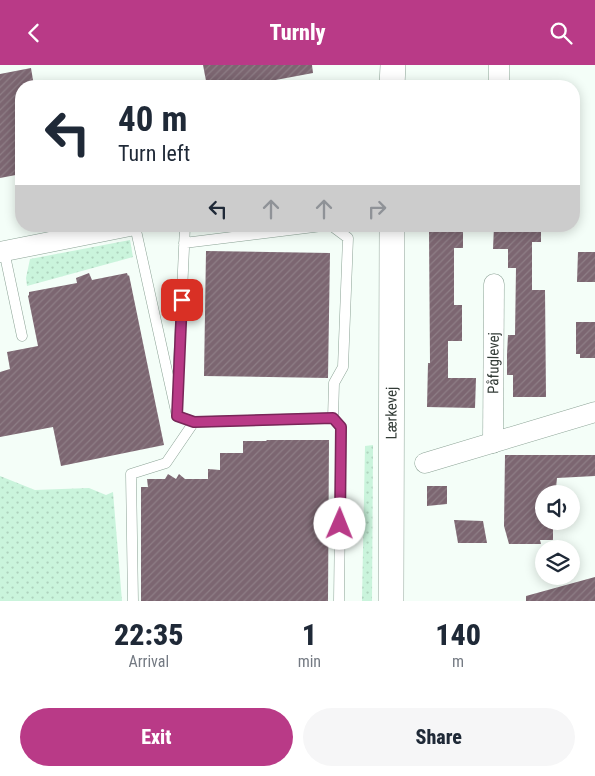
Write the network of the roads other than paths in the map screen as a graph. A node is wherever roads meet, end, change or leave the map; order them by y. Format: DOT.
graph roads {
  1 [pos="392,65"];
  2 [pos="499,65"];
  3 [pos="392,80"];
  4 [pos="499,80"];
  5 [pos="100,232"];
  6 [pos="136,232"];
  7 [pos="185,232"];
  8 [pos="267,232"];
  9 [pos="340,232"];
  10 [pos="392,232"];
  11 [pos="184,243"];
  12 [pos="2,252"];
  13 [pos="494,284"];
  14 [pos="22,337"];
  15 [pos="595,412"];
  16 [pos="177,416"];
  17 [pos="333,418"];
  18 [pos="194,422"];
  19 [pos="493,443"];
  20 [pos="425,463"];
  21 [pos="133,601"];
  22 [pos="339,601"];
  23 [pos="391,601"];
  1 -- 3 [label="street"];
  2 -- 4 [label="street"];
  5 -- 12 [label="street"];
  6 -- 16 [label="lane"];
  7 -- 11 [label="lane"];
  8 -- 11 [label="lane"];
  9 -- 17 [label="lane"];
  10 -- 23 [label="street, Lærkevej"];
  11 -- 16 [label="lane"];
  12 -- 14 [label="lane"];
  13 -- 19 [label="street, Påfuglevej"];
  15 -- 19 [label="street"];
  16 -- 18 [label="lane"];
  17 -- 18 [label="lane"];
  17 -- 22 [label="lane"];
  18 -- 21 [label="lane"];
  19 -- 20 [label="street"];
}
